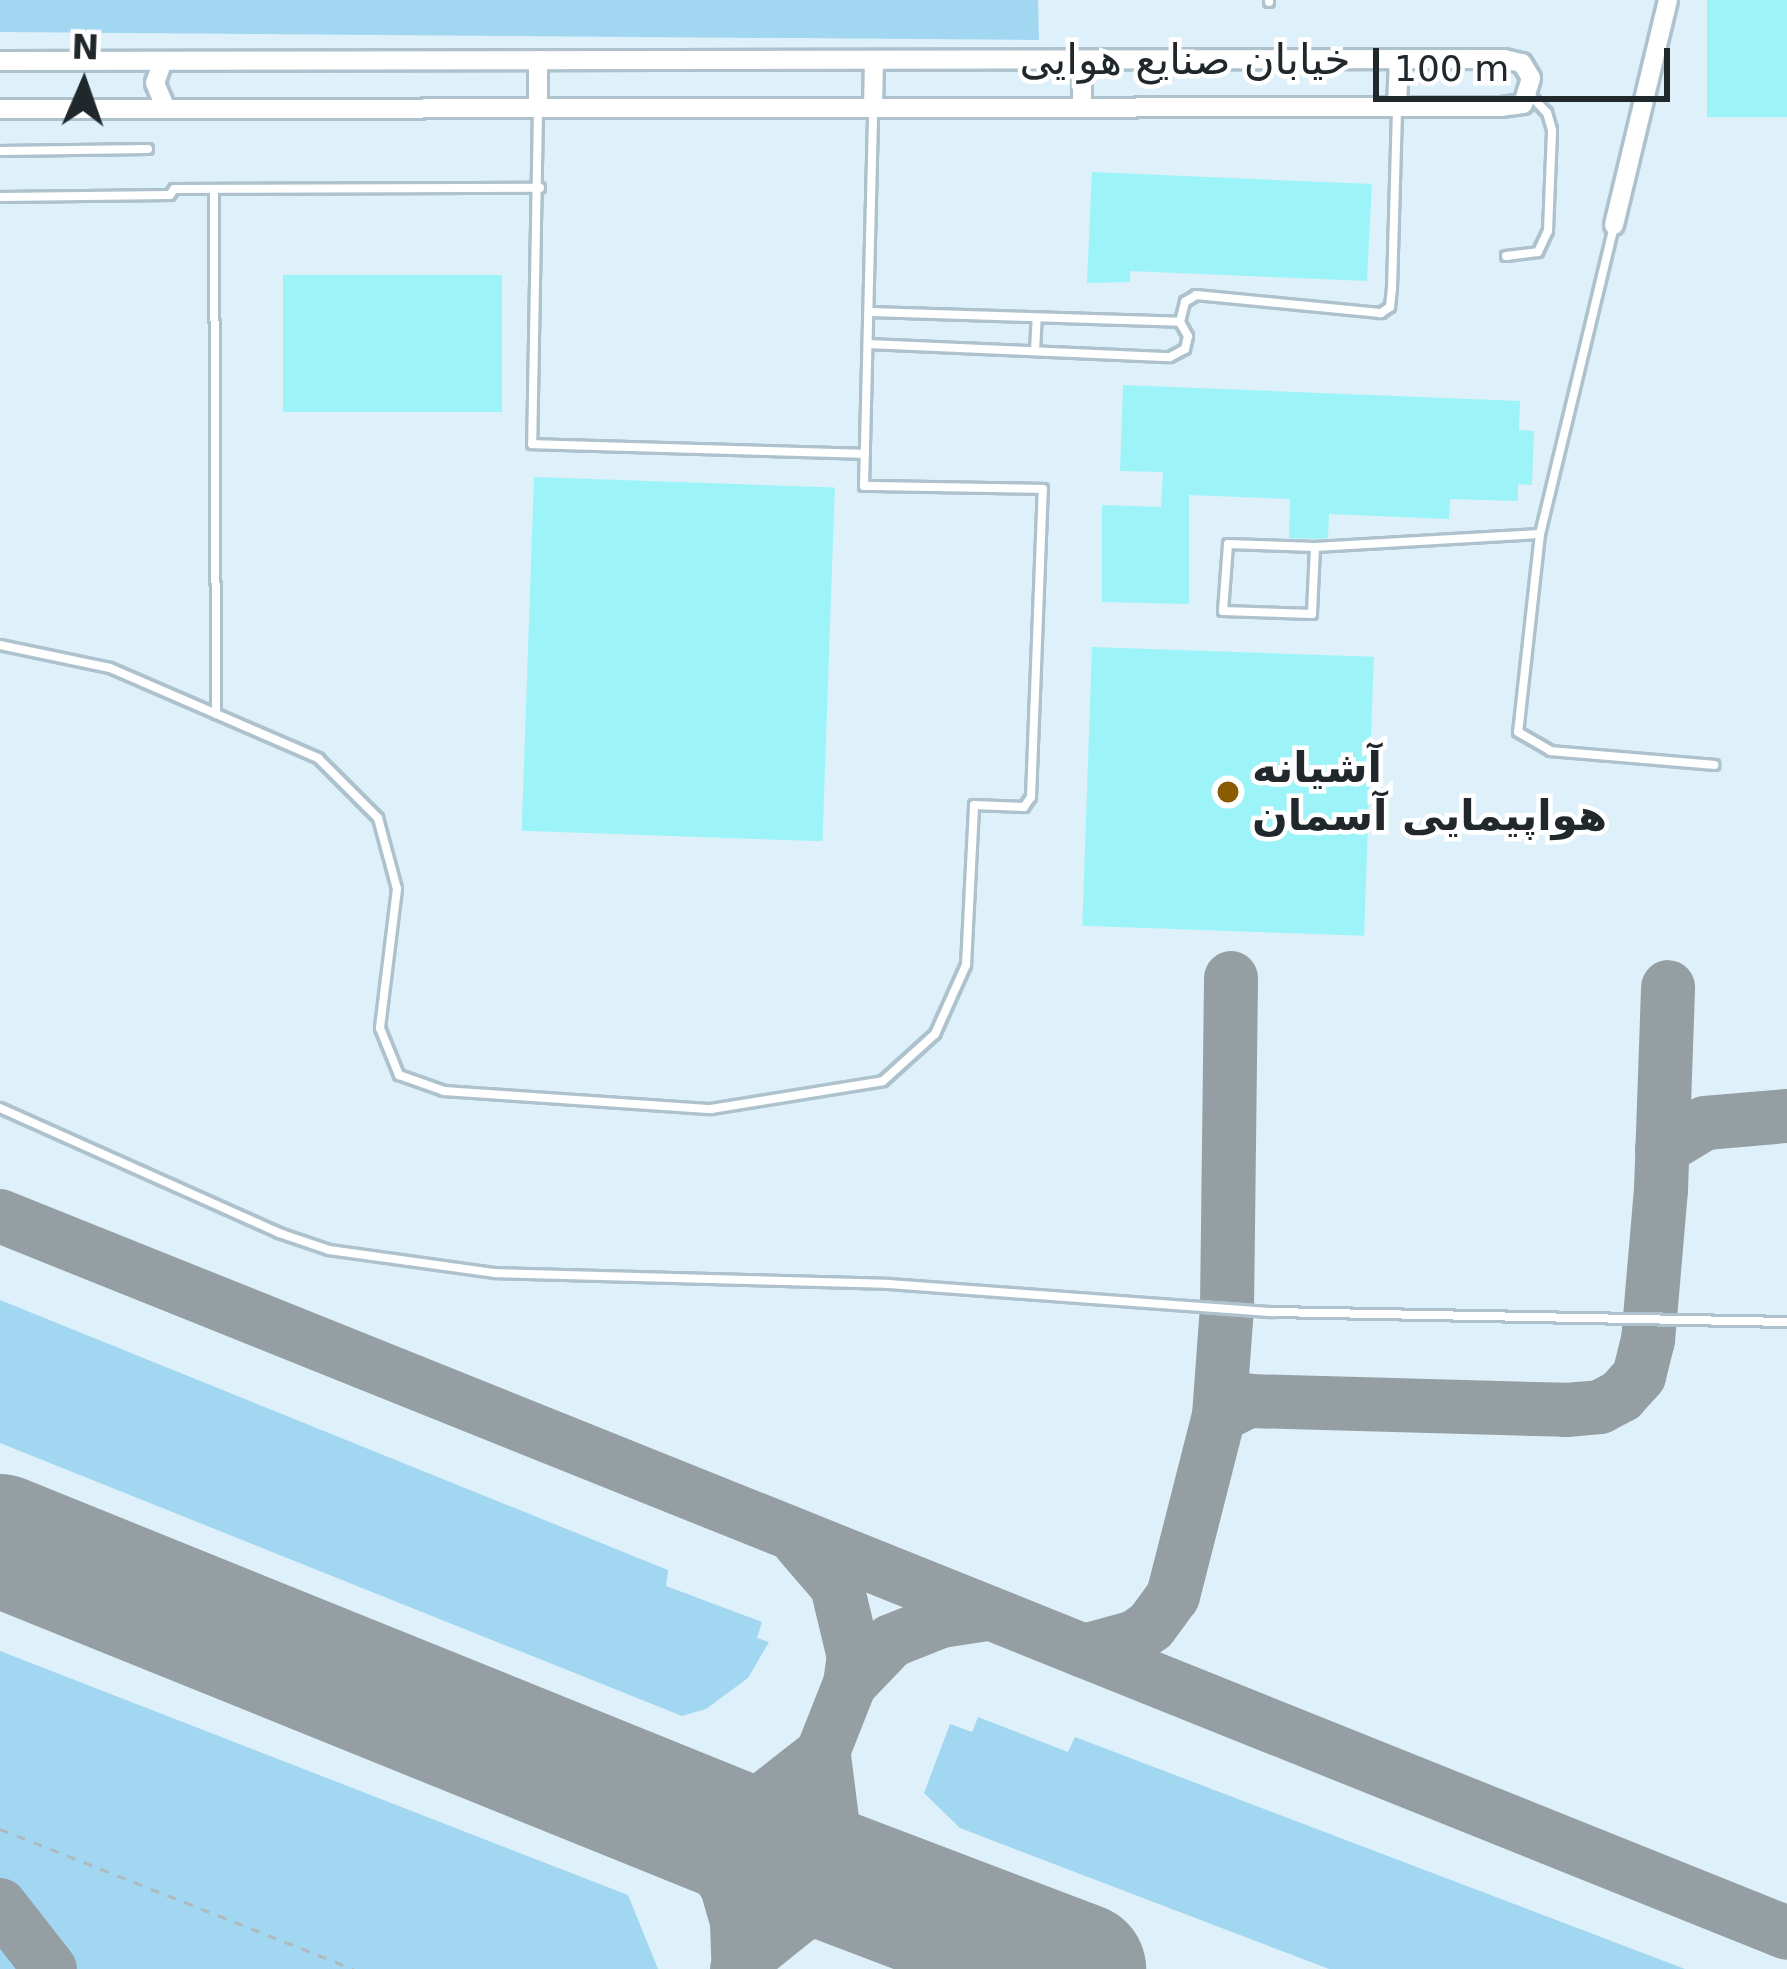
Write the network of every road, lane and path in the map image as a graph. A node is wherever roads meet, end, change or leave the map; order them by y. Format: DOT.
graph roads {
  1 [pos="1668,0"];
  2 [pos="1399,59"];
  3 [pos="538,60"];
  4 [pos="874,60"];
  5 [pos="1082,60"];
  6 [pos="0,61"];
  7 [pos="163,61"];
  8 [pos="1528,94"];
  9 [pos="1397,107"];
  10 [pos="873,108"];
  11 [pos="1082,108"];
  12 [pos="166,109"];
  13 [pos="538,109"];
  14 [pos="0,110"];
  15 [pos="148,149"];
  16 [pos="0,151"];
  17 [pos="540,188"];
  18 [pos="214,189"];
  19 [pos="0,197"];
  20 [pos="1614,224"];
  21 [pos="1505,256"];
  22 [pos="869,312"];
  23 [pos="1037,318"];
  24 [pos="1180,322"];
  25 [pos="868,344"];
  26 [pos="1035,351"];
  27 [pos="865,454"];
  28 [pos="1540,534"];
  29 [pos="1315,547"];
  30 [pos="0,645"];
  31 [pos="216,714"];
  32 [pos="1714,765"];
  33 [pos="0,1108"];
  34 [pos="1787,1322"];
  35 [pos="0,1829"];
  36 [pos="353,1969"];
  1 -- 20 [label="street"];
  2 -- 5 [label="street, خیابان صنایع هوایی"];
  2 -- 8 [label="street, خیابان صنایع هوایی"];
  2 -- 9 [label="street"];
  3 -- 4 [label="street, خیابان صنایع هوایی"];
  3 -- 7 [label="street, خیابان صنایع هوایی"];
  3 -- 13 [label="street"];
  4 -- 5 [label="street, خیابان صنایع هوایی"];
  4 -- 10 [label="street"];
  5 -- 11 [label="street"];
  6 -- 7 [label="street, خیابان صنایع هوایی"];
  7 -- 12 [label="street"];
  8 -- 9 [label="street, خیابان صنایع هوایی"];
  8 -- 21 [label="lane"];
  9 -- 11 [label="street, خیابان صنایع هوایی"];
  9 -- 24 [label="lane"];
  10 -- 11 [label="street, خیابان صنایع هوایی"];
  10 -- 13 [label="street, خیابان صنایع هوایی"];
  10 -- 22 [label="lane"];
  12 -- 13 [label="street, خیابان صنایع هوایی"];
  12 -- 14 [label="street, خیابان صنایع هوایی"];
  13 -- 17 [label="lane"];
  15 -- 16 [label="lane"];
  17 -- 18 [label="lane"];
  17 -- 27 [label="lane"];
  18 -- 19 [label="lane"];
  18 -- 31 [label="lane"];
  20 -- 28 [label="lane"];
  22 -- 23 [label="lane"];
  22 -- 25 [label="lane"];
  23 -- 24 [label="lane"];
  23 -- 26 [label="lane"];
  24 -- 26 [label="lane"];
  25 -- 26 [label="lane"];
  25 -- 27 [label="lane"];
  27 -- 31 [label="lane"];
  28 -- 29 [label="lane"];
  28 -- 32 [label="lane"];
  29 -- 29 [label="lane"];
  30 -- 31 [label="lane"];
  33 -- 34 [label="lane"];
  35 -- 36 [label="path"];
}
